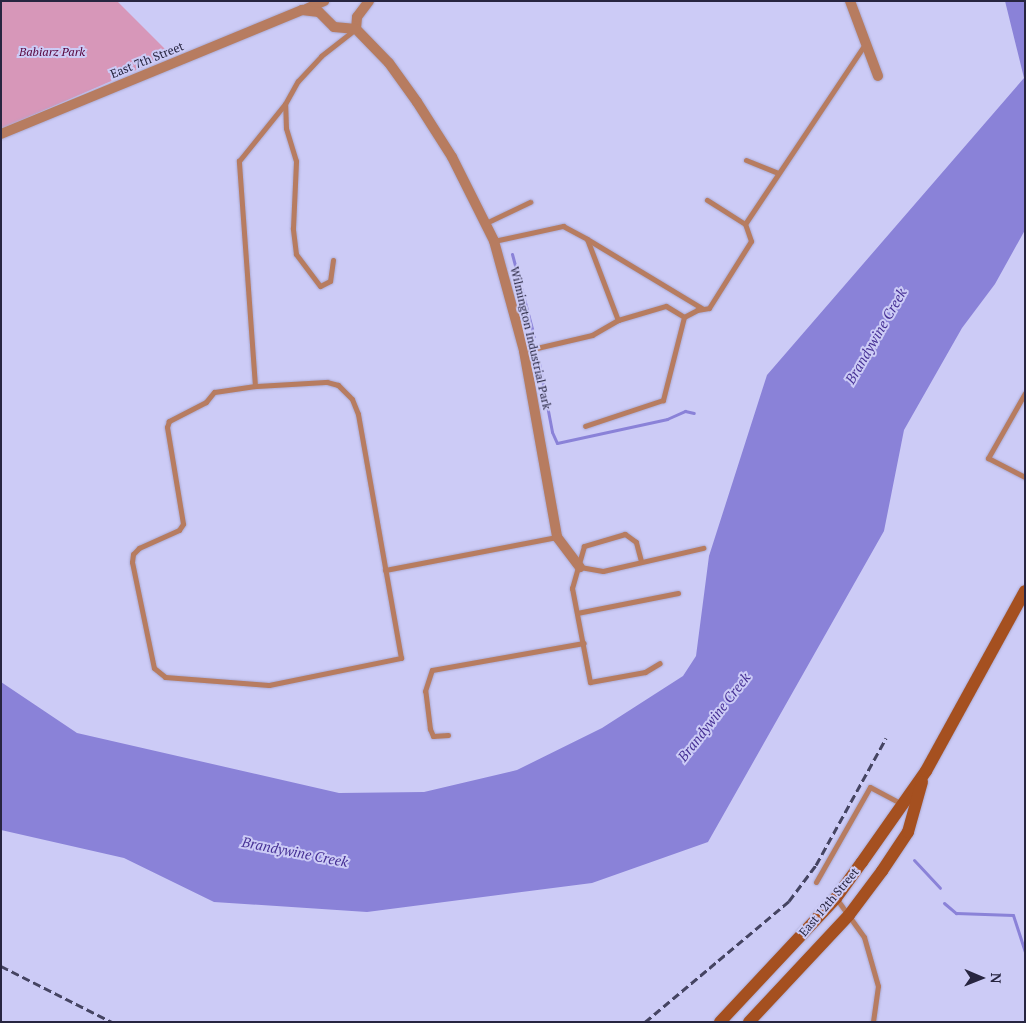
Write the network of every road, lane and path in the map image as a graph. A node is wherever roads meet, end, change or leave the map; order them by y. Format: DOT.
graph roads {
  1 [pos="324,1"];
  2 [pos="369,1"];
  3 [pos="850,1"];
  4 [pos="302,10"];
  5 [pos="356,29"];
  6 [pos="866,44"];
  7 [pos="878,76"];
  8 [pos="285,104"];
  9 [pos="1,134"];
  10 [pos="746,160"];
  11 [pos="779,173"];
  12 [pos="707,200"];
  13 [pos="530,202"];
  14 [pos="486,223"];
  15 [pos="745,224"];
  16 [pos="587,239"];
  17 [pos="494,242"];
  18 [pos="333,260"];
  19 [pos="704,309"];
  20 [pos="684,317"];
  21 [pos="618,320"];
  22 [pos="524,351"];
  23 [pos="255,386"];
  24 [pos="1025,393"];
  25 [pos="585,426"];
  26 [pos="1025,477"];
  27 [pos="558,537"];
  28 [pos="703,548"];
  29 [pos="641,561"];
  30 [pos="580,568"];
  31 [pos="385,570"];
  32 [pos="1025,591"];
  33 [pos="678,593"];
  34 [pos="577,613"];
  35 [pos="584,643"];
  36 [pos="660,663"];
  37 [pos="448,735"];
  38 [pos="926,770"];
  39 [pos="902,804"];
  40 [pos="816,882"];
  41 [pos="836,898"];
  42 [pos="849,915"];
  43 [pos="720,1022"];
  44 [pos="749,1022"];
  45 [pos="873,1022"];
  1 -- 4 [label="street, East 7th Street"];
  2 -- 5 [label="street"];
  3 -- 6 [label="street"];
  4 -- 5 [label="street"];
  4 -- 9 [label="street, East 7th Street"];
  5 -- 8 [label="lane"];
  5 -- 14 [label="street, Wilmington Industrial Park"];
  6 -- 7 [label="street"];
  6 -- 11 [label="lane"];
  8 -- 18 [label="lane"];
  8 -- 23 [label="lane"];
  10 -- 11 [label="lane"];
  11 -- 15 [label="lane"];
  12 -- 15 [label="lane"];
  13 -- 14 [label="lane"];
  14 -- 17 [label="street, Wilmington Industrial Park"];
  15 -- 19 [label="lane"];
  16 -- 17 [label="lane"];
  16 -- 19 [label="lane"];
  16 -- 21 [label="lane"];
  17 -- 22 [label="street, Wilmington Industrial Park"];
  19 -- 20 [label="lane"];
  20 -- 21 [label="lane"];
  20 -- 25 [label="lane"];
  21 -- 22 [label="lane"];
  22 -- 27 [label="street, Wilmington Industrial Park"];
  23 -- 31 [label="lane"];
  23 -- 31 [label="lane"];
  24 -- 26 [label="lane"];
  27 -- 30 [label="street, Wilmington Industrial Park"];
  27 -- 31 [label="lane"];
  28 -- 29 [label="lane"];
  29 -- 30 [label="lane"];
  29 -- 30 [label="lane"];
  30 -- 34 [label="lane"];
  32 -- 38 [label="main road, East 12th Street"];
  33 -- 34 [label="lane"];
  34 -- 35 [label="lane"];
  35 -- 36 [label="lane"];
  35 -- 37 [label="lane"];
  38 -- 39 [label="main road, East 12th Street"];
  38 -- 42 [label="main road, East 12th Street"];
  39 -- 40 [label="lane"];
  39 -- 41 [label="main road, East 12th Street"];
  41 -- 42 [label="lane"];
  41 -- 43 [label="main road, East 12th Street"];
  42 -- 44 [label="main road, East 12th Street"];
  42 -- 45 [label="lane"];
}
